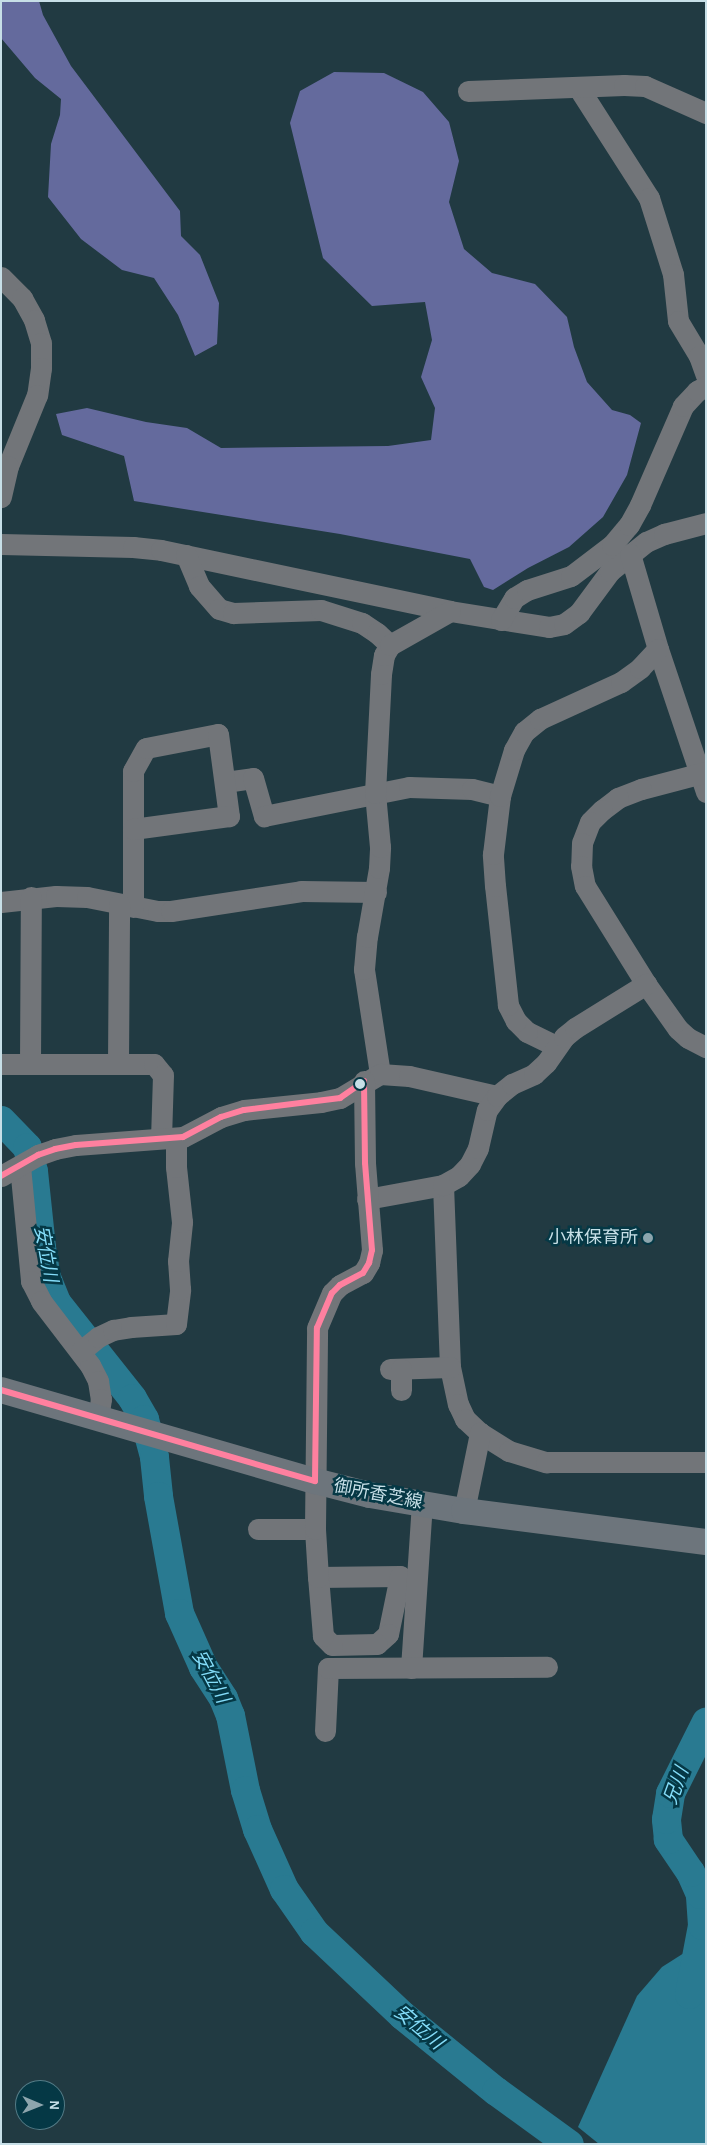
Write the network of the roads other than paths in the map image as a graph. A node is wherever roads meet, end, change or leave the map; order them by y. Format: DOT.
graph roads {
  1 [pos="578,87"];
  2 [pos="468,90"];
  3 [pos="706,112"];
  4 [pos="1,277"];
  5 [pos="706,375"];
  6 [pos="706,386"];
  7 [pos="1,497"];
  8 [pos="706,523"];
  9 [pos="1,544"];
  10 [pos="630,554"];
  11 [pos="186,555"];
  12 [pos="450,611"];
  13 [pos="501,620"];
  14 [pos="390,645"];
  15 [pos="658,649"];
  16 [pos="703,780"];
  17 [pos="225,782"];
  18 [pos="375,793"];
  19 [pos="500,796"];
  20 [pos="133,829"];
  21 [pos="376,892"];
  22 [pos="31,897"];
  23 [pos="1,902"];
  24 [pos="126,905"];
  25 [pos="646,984"];
  26 [pos="556,1046"];
  27 [pos="706,1047"];
  28 [pos="30,1062"];
  29 [pos="118,1063"];
  30 [pos="1,1064"];
  31 [pos="372,1078"];
  32 [pos="497,1096"];
  33 [pos="169,1138"];
  34 [pos="10,1171"];
  35 [pos="444,1185"];
  36 [pos="367,1199"];
  37 [pos="88,1345"];
  38 [pos="450,1367"];
  39 [pos="1,1390"];
  40 [pos="400,1390"];
  41 [pos="98,1417"];
  42 [pos="480,1433"];
  43 [pos="706,1462"];
  44 [pos="315,1482"];
  45 [pos="422,1504"];
  46 [pos="464,1511"];
  47 [pos="258,1528"];
  48 [pos="315,1529"];
  49 [pos="706,1542"];
  50 [pos="318,1577"];
  51 [pos="547,1667"];
  52 [pos="412,1668"];
  53 [pos="325,1731"];
  1 -- 2 [label="street"];
  1 -- 3 [label="street"];
  1 -- 5 [label="street"];
  4 -- 7 [label="street"];
  6 -- 13 [label="street"];
  8 -- 10 [label="street"];
  9 -- 11 [label="street"];
  10 -- 13 [label="street"];
  10 -- 15 [label="street"];
  11 -- 12 [label="street"];
  11 -- 14 [label="street"];
  12 -- 13 [label="street"];
  12 -- 14 [label="street"];
  14 -- 18 [label="street"];
  15 -- 16 [label="street"];
  15 -- 19 [label="street"];
  16 -- 25 [label="street"];
  17 -- 18 [label="street"];
  17 -- 20 [label="street"];
  17 -- 20 [label="street"];
  18 -- 19 [label="street"];
  18 -- 21 [label="street"];
  19 -- 26 [label="street"];
  20 -- 24 [label="street"];
  21 -- 24 [label="street"];
  21 -- 31 [label="street"];
  22 -- 23 [label="street"];
  22 -- 24 [label="street"];
  22 -- 28 [label="street"];
  24 -- 29 [label="street"];
  25 -- 26 [label="street"];
  25 -- 27 [label="street"];
  26 -- 32 [label="street"];
  28 -- 29 [label="street"];
  28 -- 30 [label="street"];
  29 -- 33 [label="street"];
  31 -- 32 [label="street"];
  31 -- 33 [label="street"];
  31 -- 36 [label="street"];
  32 -- 35 [label="street"];
  33 -- 34 [label="street"];
  33 -- 37 [label="street"];
  34 -- 37 [label="street"];
  35 -- 36 [label="street"];
  35 -- 38 [label="street"];
  36 -- 44 [label="street"];
  37 -- 41 [label="street"];
  38 -- 40 [label="street"];
  38 -- 42 [label="street"];
  39 -- 41 [label="main road, 御所香芝線"];
  41 -- 44 [label="main road, 御所香芝線"];
  42 -- 43 [label="street"];
  42 -- 46 [label="street"];
  44 -- 45 [label="main road, 御所香芝線"];
  44 -- 48 [label="street"];
  45 -- 46 [label="main road, 御所香芝線"];
  45 -- 52 [label="street"];
  46 -- 49 [label="main road, 御所香芝線"];
  47 -- 48 [label="street"];
  48 -- 50 [label="street"];
  50 -- 50 [label="street"];
  51 -- 52 [label="street"];
  52 -- 53 [label="street"];
}
